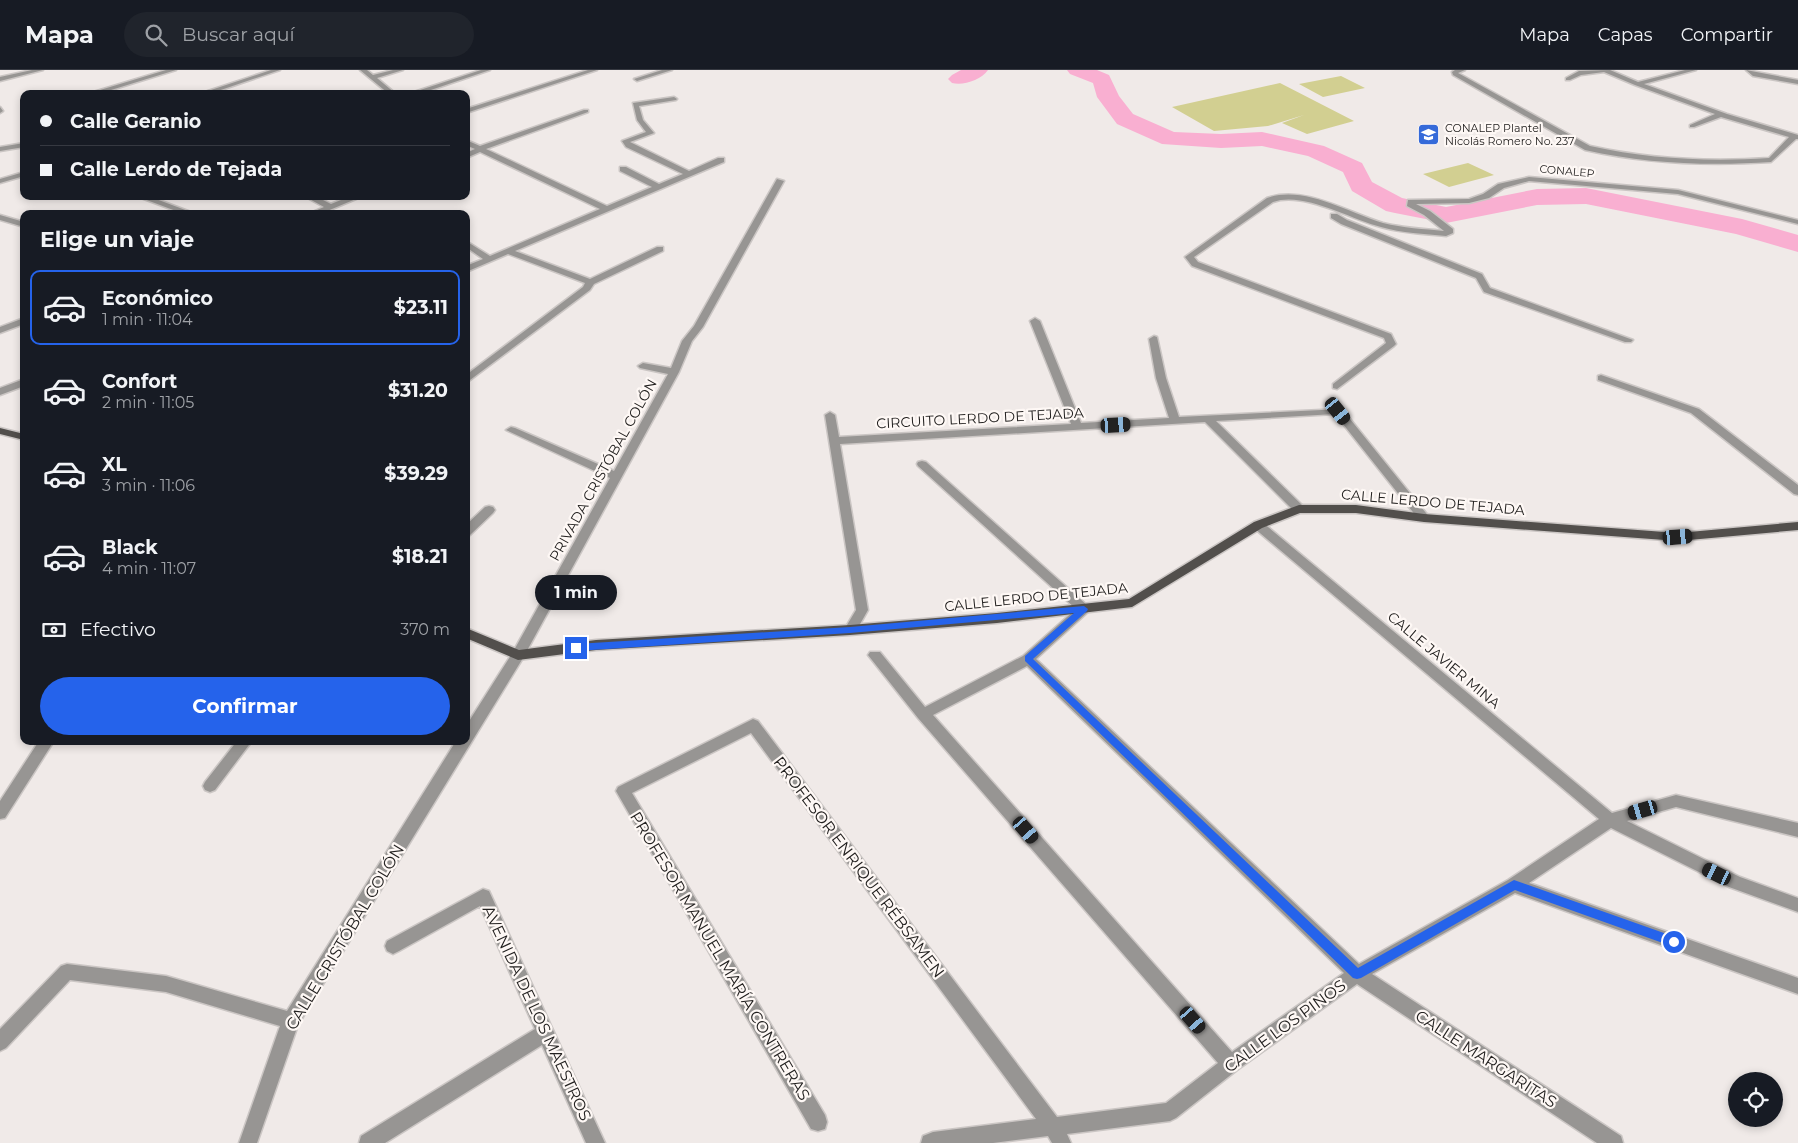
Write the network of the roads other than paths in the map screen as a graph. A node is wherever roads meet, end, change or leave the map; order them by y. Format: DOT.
graph roads {
  1 [pos="40,70"];
  2 [pos="173,70"];
  3 [pos="276,70"];
  4 [pos="362,70"];
  5 [pos="400,70"];
  6 [pos="487,70"];
  7 [pos="594,70"];
  8 [pos="1462,70"];
  9 [pos="1605,70"];
  10 [pos="1693,70"];
  11 [pos="1749,70"];
  12 [pos="664,71"];
  13 [pos="373,76"];
  14 [pos="0,79"];
  15 [pos="637,79"];
  16 [pos="1568,79"];
  17 [pos="1798,82"];
  18 [pos="1637,84"];
  19 [pos="104,90"];
  20 [pos="214,90"];
  21 [pos="389,90"];
  22 [pos="424,90"];
  23 [pos="674,99"];
  24 [pos="470,111"];
  25 [pos="586,111"];
  26 [pos="1722,114"];
  27 [pos="1692,126"];
  28 [pos="1796,136"];
  29 [pos="470,144"];
  30 [pos="20,146"];
  31 [pos="0,149"];
  32 [pos="480,150"];
  33 [pos="470,154"];
  34 [pos="721,160"];
  35 [pos="623,169"];
  36 [pos="690,174"];
  37 [pos="20,175"];
  38 [pos="0,181"];
  39 [pos="780,181"];
  40 [pos="660,187"];
  41 [pos="152,200"];
  42 [pos="316,200"];
  43 [pos="349,200"];
  44 [pos="331,207"];
  45 [pos="607,209"];
  46 [pos="180,210"];
  47 [pos="323,210"];
  48 [pos="1336,211"];
  49 [pos="0,217"];
  50 [pos="1798,222"];
  51 [pos="20,224"];
  52 [pos="470,246"];
  53 [pos="660,249"];
  54 [pos="508,251"];
  55 [pos="489,259"];
  56 [pos="470,267"];
  57 [pos="590,282"];
  58 [pos="1035,321"];
  59 [pos="20,322"];
  60 [pos="0,330"];
  61 [pos="1154,339"];
  62 [pos="1628,340"];
  63 [pos="643,366"];
  64 [pos="673,376"];
  65 [pos="470,377"];
  66 [pos="1602,378"];
  67 [pos="20,384"];
  68 [pos="1337,386"];
  69 [pos="0,392"];
  70 [pos="830,415"];
  71 [pos="1209,420"];
  72 [pos="1175,422"];
  73 [pos="1077,427"];
  74 [pos="511,430"];
  75 [pos="0,431"];
  76 [pos="20,436"];
  77 [pos="833,441"];
  78 [pos="922,464"];
  79 [pos="615,476"];
  80 [pos="1798,492"];
  81 [pos="1299,509"];
  82 [pos="489,510"];
  83 [pos="1424,518"];
  84 [pos="1258,525"];
  85 [pos="1798,526"];
  86 [pos="470,528"];
  87 [pos="1084,609"];
  88 [pos="850,630"];
  89 [pos="470,635"];
  90 [pos="518,655"];
  91 [pos="875,655"];
  92 [pos="1028,659"];
  93 [pos="923,714"];
  94 [pos="470,732"];
  95 [pos="44,745"];
  96 [pos="242,745"];
  97 [pos="462,745"];
  98 [pos="210,786"];
  99 [pos="623,791"];
  100 [pos="0,812"];
  101 [pos="1610,820"];
  102 [pos="1798,830"];
  103 [pos="1514,885"];
  104 [pos="1798,905"];
  105 [pos="393,946"];
  106 [pos="1357,974"];
  107 [pos="1798,986"];
  108 [pos="291,1020"];
  109 [pos="545,1033"];
  110 [pos="0,1042"];
  111 [pos="1232,1064"];
  112 [pos="818,1122"];
  113 [pos="1053,1126"];
  114 [pos="248,1143"];
  115 [pos="368,1143"];
  116 [pos="596,1143"];
  117 [pos="930,1143"];
  118 [pos="1062,1143"];
  119 [pos="1614,1143"];
  1 -- 14 [label="street"];
  2 -- 19 [label="street"];
  3 -- 20 [label="street"];
  4 -- 13 [label="street"];
  5 -- 13 [label="street"];
  6 -- 22 [label="street"];
  7 -- 24 [label="street"];
  8 -- 28 [label="street"];
  9 -- 16 [label="street"];
  9 -- 18 [label="street"];
  10 -- 18 [label="street"];
  11 -- 17 [label="street"];
  12 -- 15 [label="street"];
  13 -- 21 [label="street"];
  18 -- 26 [label="street"];
  23 -- 36 [label="street"];
  25 -- 32 [label="street"];
  26 -- 27 [label="street"];
  26 -- 28 [label="street"];
  29 -- 32 [label="street"];
  30 -- 31 [label="street"];
  32 -- 33 [label="street"];
  32 -- 45 [label="street"];
  34 -- 36 [label="street"];
  35 -- 40 [label="street"];
  36 -- 40 [label="street"];
  37 -- 38 [label="street"];
  39 -- 64 [label="street, PRIVADA CRISTÓBAL COLÓN"];
  40 -- 45 [label="street"];
  41 -- 46 [label="street"];
  42 -- 44 [label="street"];
  43 -- 44 [label="street"];
  44 -- 47 [label="street"];
  45 -- 54 [label="street"];
  48 -- 50 [label="street, CONALEP"];
  48 -- 62 [label="street"];
  48 -- 68 [label="street, CONALEP"];
  49 -- 51 [label="street"];
  52 -- 55 [label="street"];
  53 -- 57 [label="street"];
  54 -- 55 [label="street"];
  54 -- 57 [label="street"];
  55 -- 56 [label="street"];
  57 -- 65 [label="street"];
  58 -- 73 [label="street"];
  59 -- 60 [label="street"];
  61 -- 72 [label="street"];
  63 -- 64 [label="street"];
  64 -- 79 [label="street, PRIVADA CRISTÓBAL COLÓN"];
  66 -- 80 [label="street"];
  67 -- 69 [label="street"];
  70 -- 77 [label="street"];
  71 -- 72 [label="street, CIRCUITO LERDO DE TEJADA"];
  71 -- 81 [label="street"];
  71 -- 83 [label="street, CIRCUITO LERDO DE TEJADA"];
  72 -- 73 [label="street, CIRCUITO LERDO DE TEJADA"];
  73 -- 77 [label="street, CIRCUITO LERDO DE TEJADA"];
  74 -- 79 [label="street"];
  75 -- 76 [label="main road"];
  77 -- 88 [label="street"];
  78 -- 87 [label="street"];
  79 -- 90 [label="street, PRIVADA CRISTÓBAL COLÓN"];
  81 -- 83 [label="main road, CALLE LERDO DE TEJADA"];
  81 -- 84 [label="main road, CALLE LERDO DE TEJADA"];
  82 -- 86 [label="street"];
  83 -- 85 [label="main road, CALLE LERDO DE TEJADA"];
  84 -- 87 [label="main road, CALLE LERDO DE TEJADA"];
  84 -- 101 [label="street, CALLE JAVIER MINA"];
  87 -- 88 [label="main road, CALLE LERDO DE TEJADA"];
  87 -- 92 [label="street"];
  88 -- 90 [label="main road, CALLE LERDO DE TEJADA"];
  89 -- 90 [label="main road"];
  90 -- 94 [label="street, CALLE CRISTÓBAL COLÓN"];
  91 -- 93 [label="street"];
  92 -- 93 [label="street"];
  92 -- 106 [label="street, CALLE MARGARITAS"];
  93 -- 111 [label="street"];
  95 -- 100 [label="street"];
  96 -- 98 [label="street"];
  97 -- 108 [label="street, CALLE CRISTÓBAL COLÓN"];
  99 -- 112 [label="street, PROFESOR MANUEL MARÍA CONTRERAS"];
  99 -- 113 [label="street, PROFESOR ENRIQUE RÉBSAMEN"];
  101 -- 102 [label="street, CALLE LOS PINOS"];
  101 -- 103 [label="street, CALLE LOS PINOS"];
  101 -- 104 [label="street, CALLE JAVIER MINA"];
  103 -- 106 [label="street, CALLE LOS PINOS"];
  103 -- 107 [label="street"];
  105 -- 109 [label="street, AVENIDA DE LOS MAESTROS"];
  106 -- 111 [label="street, CALLE LOS PINOS"];
  106 -- 119 [label="street, CALLE MARGARITAS"];
  108 -- 110 [label="street"];
  108 -- 114 [label="street, CALLE CRISTÓBAL COLÓN"];
  109 -- 115 [label="street"];
  109 -- 116 [label="street, AVENIDA DE LOS MAESTROS"];
  111 -- 113 [label="street, CALLE LOS PINOS"];
  113 -- 117 [label="street, CALLE LOS PINOS"];
  113 -- 118 [label="street"];
}
